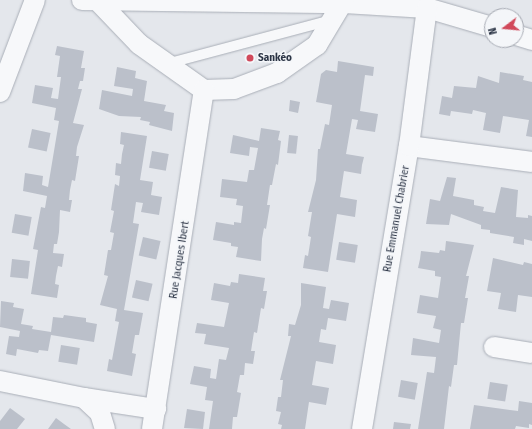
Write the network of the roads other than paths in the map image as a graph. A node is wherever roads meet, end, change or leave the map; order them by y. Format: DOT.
graph roads {
  1 [pos="35,0"];
  2 [pos="142,0"];
  3 [pos="90,1"];
  4 [pos="344,1"];
  5 [pos="427,8"];
  6 [pos="332,20"];
  7 [pos="484,25"];
  8 [pos="166,64"];
  9 [pos="204,90"];
  10 [pos="0,92"];
  11 [pos="409,146"];
  12 [pos="532,162"];
  13 [pos="494,347"];
  14 [pos="532,353"];
  15 [pos="0,381"];
  16 [pos="84,398"];
  17 [pos="156,409"];
  18 [pos="102,421"];
  19 [pos="152,429"];
  20 [pos="362,429"];
  1 -- 10 [label="street"];
  2 -- 3 [label="street"];
  2 -- 4 [label="street"];
  3 -- 8 [label="street"];
  4 -- 5 [label="street"];
  4 -- 6 [label="street"];
  5 -- 7 [label="street"];
  5 -- 11 [label="street, Rue Emmanuel Chabrier"];
  6 -- 8 [label="lane"];
  6 -- 9 [label="street"];
  8 -- 9 [label="street"];
  9 -- 17 [label="street, Rue Jacques Ibert"];
  11 -- 12 [label="street"];
  11 -- 20 [label="street, Rue Emmanuel Chabrier"];
  13 -- 14 [label="street"];
  15 -- 16 [label="street"];
  16 -- 17 [label="street"];
  16 -- 18 [label="street"];
  17 -- 19 [label="street, Rue Jacques Ibert"];
}
